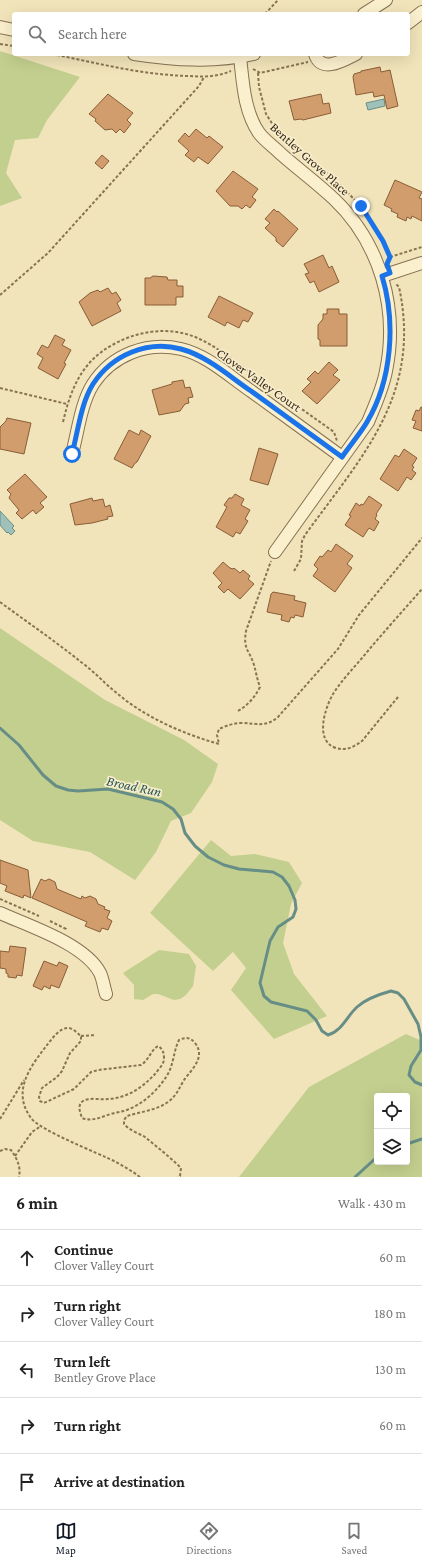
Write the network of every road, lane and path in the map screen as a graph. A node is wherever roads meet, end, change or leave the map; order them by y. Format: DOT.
graph roads {
  1 [pos="278,0"];
  2 [pos="386,0"];
  3 [pos="267,12"];
  4 [pos="367,12"];
  5 [pos="422,12"];
  6 [pos="410,22"];
  7 [pos="0,27"];
  8 [pos="12,30"];
  9 [pos="0,44"];
  10 [pos="12,46"];
  11 [pos="149,56"];
  12 [pos="245,56"];
  13 [pos="315,56"];
  14 [pos="351,56"];
  15 [pos="240,57"];
  16 [pos="258,73"];
  17 [pos="204,77"];
  18 [pos="422,247"];
  19 [pos="390,257"];
  20 [pos="422,263"];
  21 [pos="386,275"];
  22 [pos="0,295"];
  23 [pos="0,388"];
  24 [pos="68,404"];
  25 [pos="63,422"];
  26 [pos="345,453"];
  27 [pos="72,454"];
  28 [pos="422,538"];
  29 [pos="275,552"];
  30 [pos="294,571"];
  31 [pos="422,589"];
  32 [pos="0,602"];
  33 [pos="398,697"];
  34 [pos="238,711"];
  35 [pos="0,913"];
  36 [pos="106,994"];
  37 [pos="96,1035"];
  38 [pos="81,1036"];
  39 [pos="25,1079"];
  40 [pos="0,1119"];
  41 [pos="41,1126"];
  42 [pos="0,1151"];
  43 [pos="15,1156"];
  44 [pos="19,1177"];
  45 [pos="140,1177"];
  46 [pos="178,1177"];
  1 -- 3 [label="path"];
  2 -- 4 [label="street"];
  5 -- 6 [label="street"];
  7 -- 8 [label="street"];
  9 -- 10 [label="path"];
  11 -- 15 [label="street"];
  12 -- 15 [label="street"];
  13 -- 14 [label="street"];
  15 -- 21 [label="street, Bentley Grove Place"];
  16 -- 19 [label="path"];
  17 -- 22 [label="path"];
  18 -- 19 [label="path"];
  19 -- 21 [label="path"];
  20 -- 21 [label="street"];
  21 -- 26 [label="street, Bentley Grove Place"];
  21 -- 30 [label="path"];
  23 -- 24 [label="path"];
  24 -- 25 [label="path"];
  24 -- 26 [label="path"];
  26 -- 27 [label="street, Clover Valley Court"];
  26 -- 29 [label="street, Bentley Grove Place"];
  28 -- 32 [label="path"];
  29 -- 34 [label="path"];
  31 -- 33 [label="path"];
  35 -- 36 [label="street"];
  37 -- 38 [label="path"];
  38 -- 39 [label="path"];
  38 -- 46 [label="path"];
  39 -- 40 [label="path"];
  39 -- 41 [label="path"];
  41 -- 43 [label="path"];
  41 -- 45 [label="path"];
  42 -- 43 [label="path"];
  43 -- 44 [label="path"];
}
